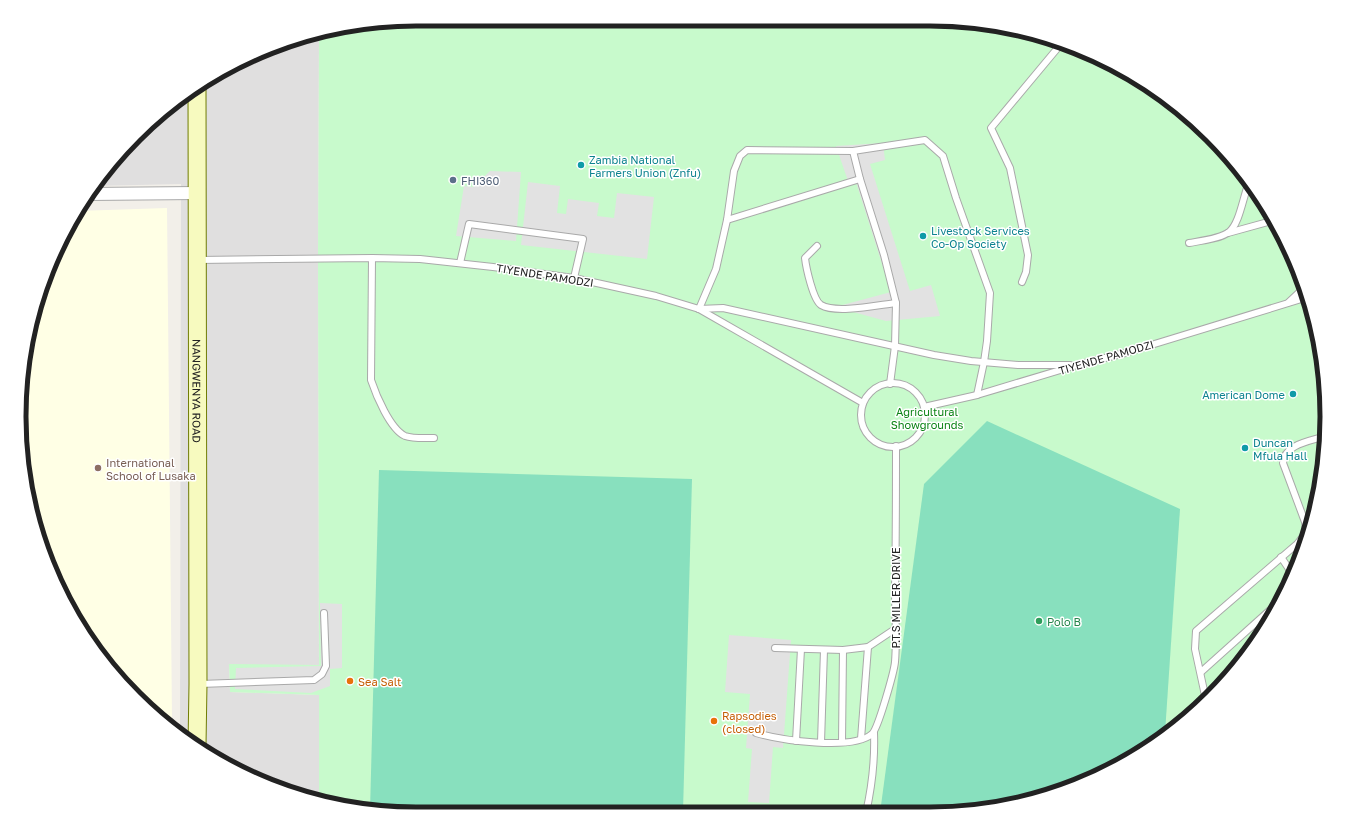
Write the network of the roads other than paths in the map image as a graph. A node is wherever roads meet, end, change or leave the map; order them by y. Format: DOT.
graph roads {
  1 [pos="1058,48"];
  2 [pos="197,94"];
  3 [pos="853,151"];
  4 [pos="860,179"];
  5 [pos="1247,190"];
  6 [pos="197,193"];
  7 [pos="96,194"];
  8 [pos="727,220"];
  9 [pos="1268,222"];
  10 [pos="1228,233"];
  11 [pos="1189,243"];
  12 [pos="818,246"];
  13 [pos="372,258"];
  14 [pos="198,260"];
  15 [pos="460,263"];
  16 [pos="574,278"];
  17 [pos="1022,282"];
  18 [pos="1299,292"];
  19 [pos="1302,299"];
  20 [pos="896,303"];
  21 [pos="1288,303"];
  22 [pos="700,309"];
  23 [pos="894,346"];
  24 [pos="984,362"];
  25 [pos="1077,365"];
  26 [pos="890,384"];
  27 [pos="977,395"];
  28 [pos="863,403"];
  29 [pos="924,407"];
  30 [pos="434,438"];
  31 [pos="1319,439"];
  32 [pos="896,446"];
  33 [pos="1305,523"];
  34 [pos="1299,542"];
  35 [pos="1281,557"];
  36 [pos="1289,569"];
  37 [pos="1268,612"];
  38 [pos="324,613"];
  39 [pos="895,629"];
  40 [pos="868,647"];
  41 [pos="775,648"];
  42 [pos="801,649"];
  43 [pos="824,650"];
  44 [pos="843,650"];
  45 [pos="1201,672"];
  46 [pos="198,684"];
  47 [pos="1205,694"];
  48 [pos="756,733"];
  49 [pos="874,733"];
  50 [pos="195,738"];
  51 [pos="861,739"];
  52 [pos="796,741"];
  53 [pos="821,742"];
  54 [pos="842,742"];
  55 [pos="867,807"];
  1 -- 17 [label="lane"];
  2 -- 6 [label="main road, NANGWENYA ROAD"];
  3 -- 4 [label="lane"];
  3 -- 8 [label="lane"];
  3 -- 24 [label="lane"];
  4 -- 8 [label="lane"];
  4 -- 20 [label="lane"];
  5 -- 10 [label="lane"];
  6 -- 7 [label="street"];
  6 -- 14 [label="main road, NANGWENYA ROAD"];
  8 -- 22 [label="lane"];
  9 -- 10 [label="lane"];
  10 -- 11 [label="lane"];
  12 -- 20 [label="lane"];
  13 -- 14 [label="lane, TIYENDE PAMODZI"];
  13 -- 15 [label="lane, TIYENDE PAMODZI"];
  13 -- 30 [label="lane"];
  14 -- 46 [label="main road, NANGWENYA ROAD"];
  15 -- 16 [label="lane, TIYENDE PAMODZI"];
  15 -- 16 [label="lane"];
  16 -- 22 [label="lane, TIYENDE PAMODZI"];
  18 -- 21 [label="lane, TIYENDE PAMODZI"];
  19 -- 21 [label="lane, TIYENDE PAMODZI"];
  20 -- 23 [label="lane"];
  21 -- 25 [label="lane, TIYENDE PAMODZI"];
  22 -- 23 [label="lane"];
  22 -- 28 [label="lane, TIYENDE PAMODZI"];
  23 -- 24 [label="lane"];
  23 -- 26 [label="lane"];
  24 -- 25 [label="lane"];
  24 -- 27 [label="lane"];
  25 -- 27 [label="lane, TIYENDE PAMODZI"];
  26 -- 28 [label="lane"];
  26 -- 29 [label="lane"];
  27 -- 29 [label="lane, TIYENDE PAMODZI"];
  28 -- 32 [label="lane"];
  29 -- 32 [label="lane"];
  31 -- 33 [label="lane"];
  32 -- 39 [label="lane, P.T.S MILLER DRIVE"];
  34 -- 35 [label="lane"];
  35 -- 36 [label="lane"];
  35 -- 45 [label="lane"];
  37 -- 45 [label="lane"];
  38 -- 46 [label="lane"];
  39 -- 40 [label="lane"];
  39 -- 49 [label="lane, P.T.S MILLER DRIVE"];
  40 -- 44 [label="lane"];
  40 -- 51 [label="lane"];
  41 -- 42 [label="lane"];
  42 -- 43 [label="lane"];
  42 -- 52 [label="lane"];
  43 -- 44 [label="lane"];
  43 -- 53 [label="lane"];
  44 -- 54 [label="lane"];
  45 -- 47 [label="lane"];
  46 -- 50 [label="main road, NANGWENYA ROAD"];
  48 -- 52 [label="lane"];
  49 -- 51 [label="lane"];
  49 -- 55 [label="lane, P.T.S MILLER DRIVE"];
  51 -- 54 [label="lane"];
  52 -- 53 [label="lane"];
  53 -- 54 [label="lane"];
}
